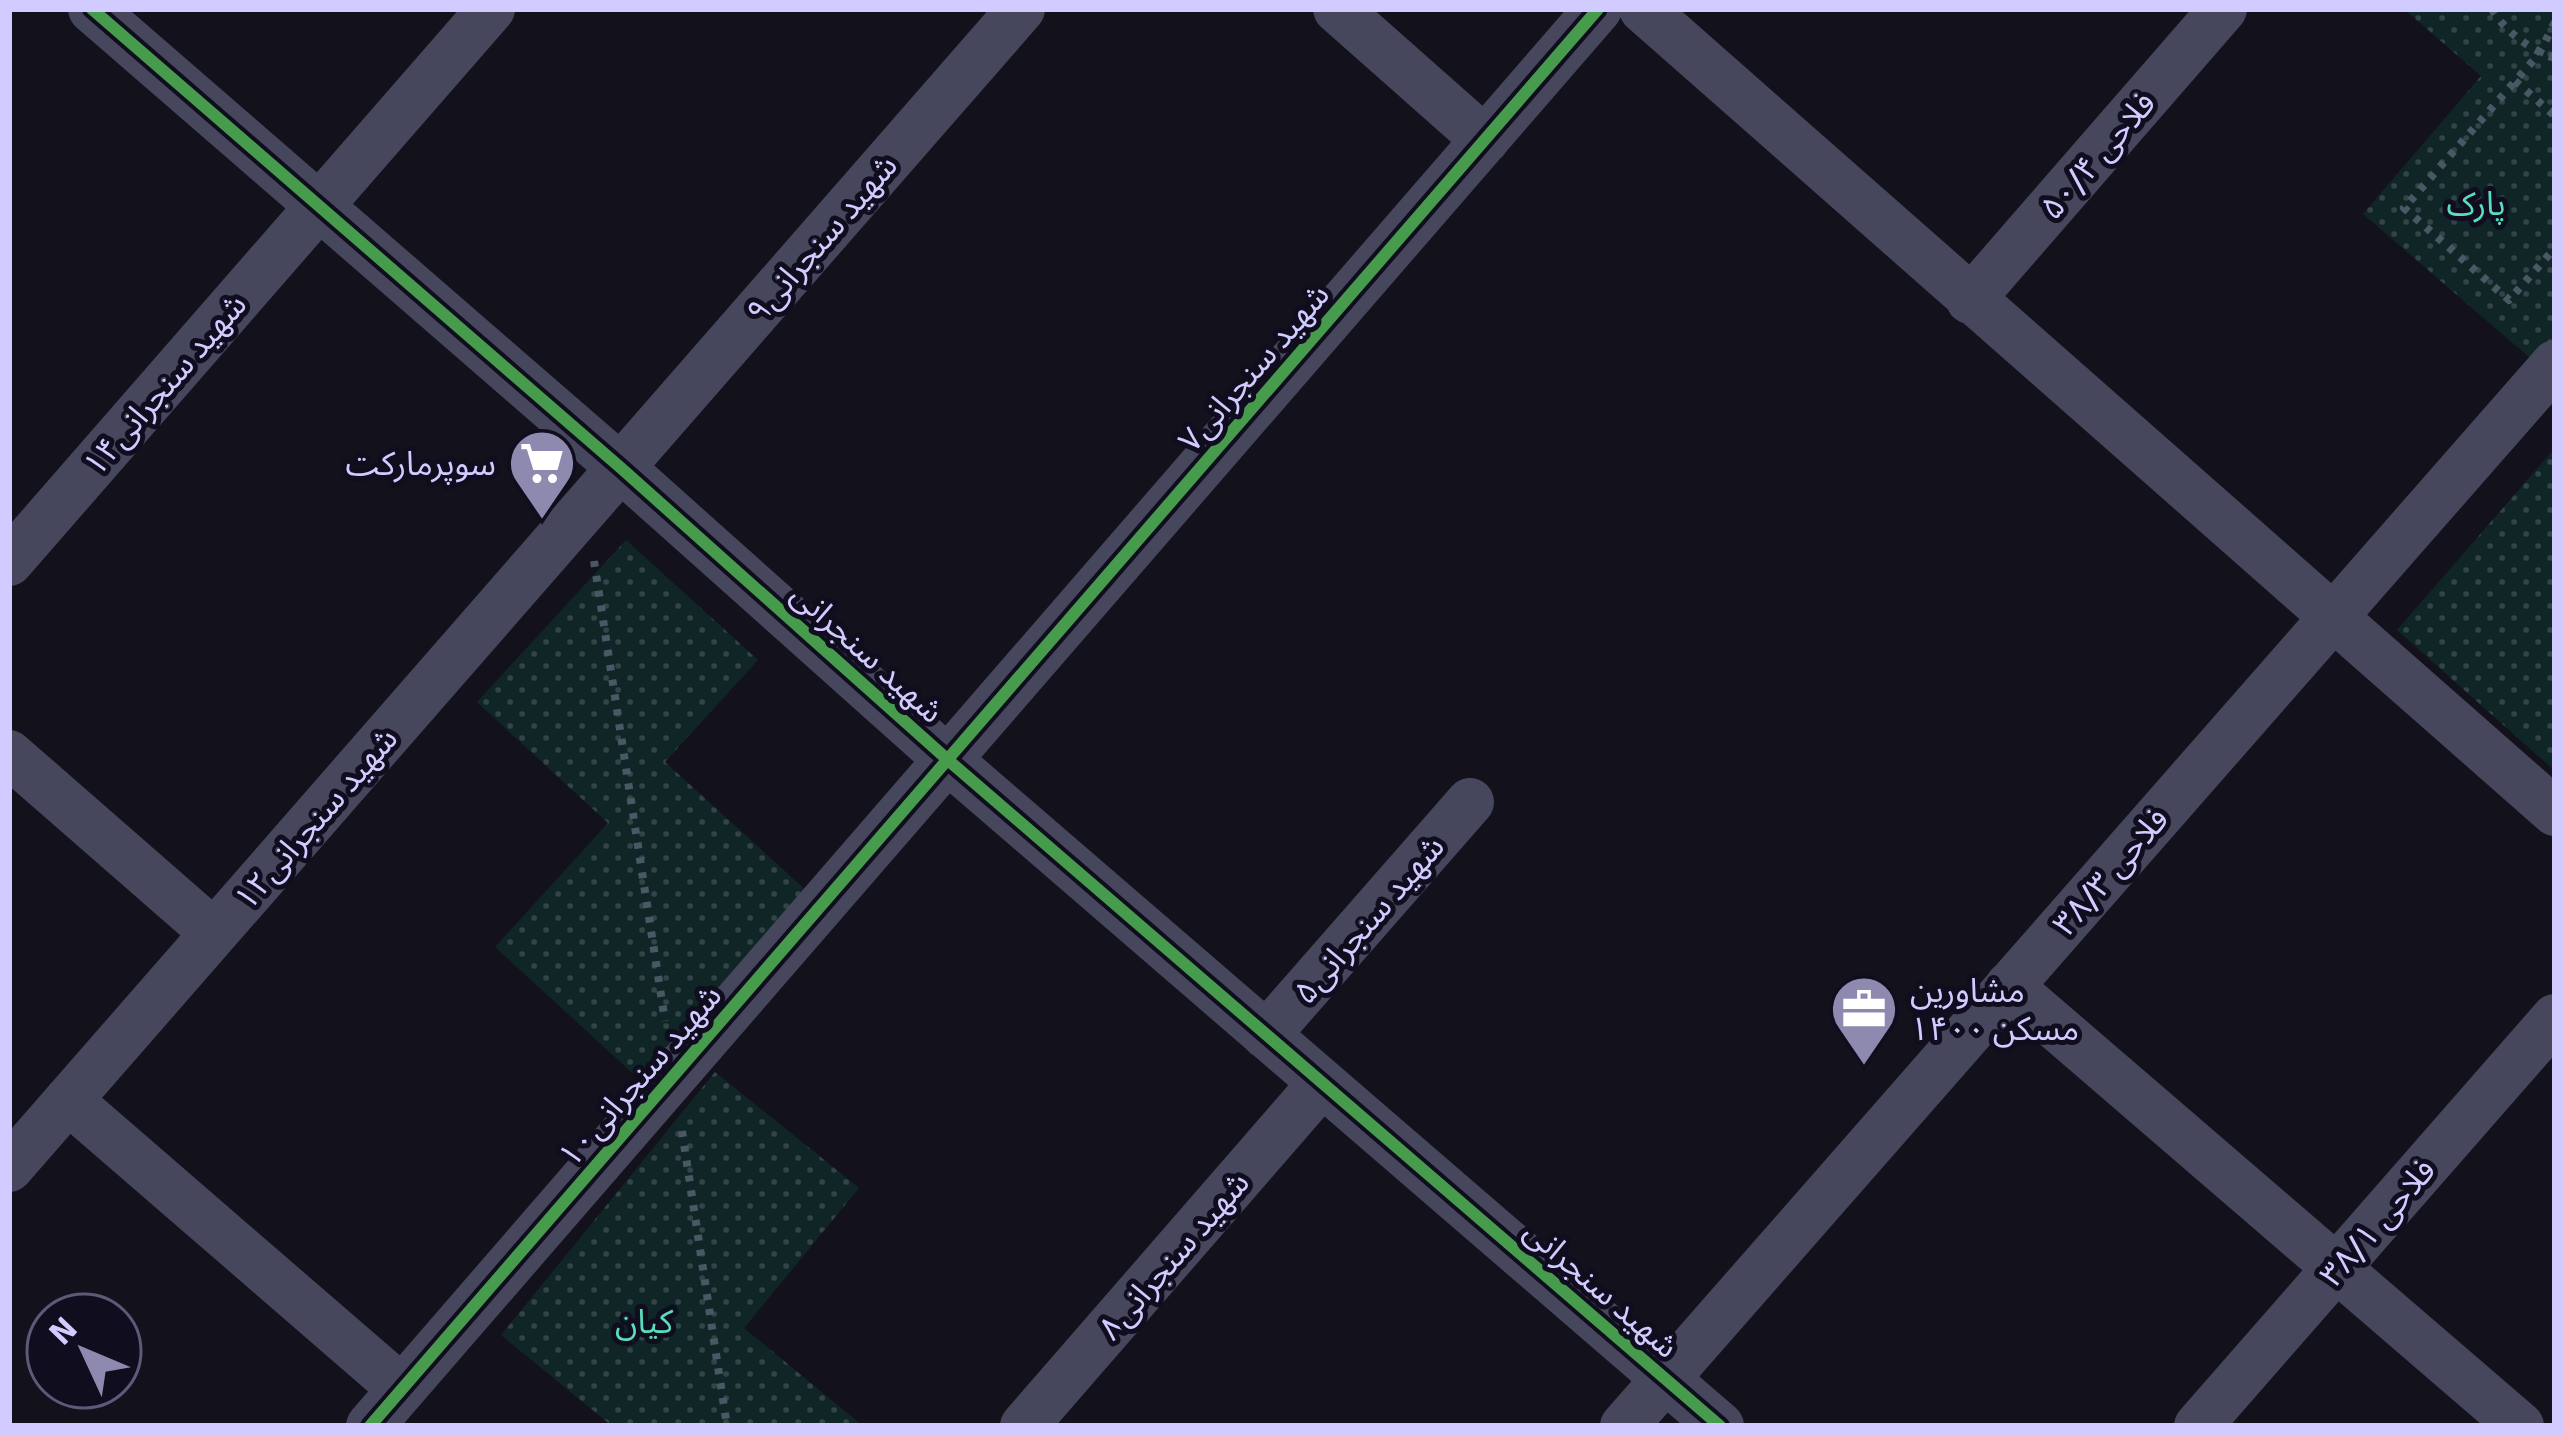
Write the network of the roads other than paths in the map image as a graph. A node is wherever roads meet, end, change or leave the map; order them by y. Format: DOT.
graph roads {
  1 [pos="92,9"];
  2 [pos="491,9"];
  3 [pos="1021,9"];
  4 [pos="1337,9"];
  5 [pos="1598,9"];
  6 [pos="1643,9"];
  7 [pos="2223,9"];
  8 [pos="1485,140"];
  9 [pos="320,206"];
  10 [pos="1970,300"];
  11 [pos="2555,364"];
  12 [pos="621,468"];
  13 [pos="9,562"];
  14 [pos="2335,615"];
  15 [pos="9,754"];
  16 [pos="948,760"];
  17 [pos="1470,802"];
  18 [pos="2555,812"];
  19 [pos="214,933"];
  20 [pos="2009,986"];
  21 [pos="2555,1018"];
  22 [pos="1266,1035"];
  23 [pos="1322,1083"];
  24 [pos="68,1100"];
  25 [pos="9,1168"];
  26 [pos="2335,1269"];
  27 [pos="1666,1378"];
  28 [pos="402,1389"];
  29 [pos="370,1426"];
  30 [pos="1024,1426"];
  31 [pos="1624,1426"];
  32 [pos="1720,1426"];
  33 [pos="2198,1426"];
  34 [pos="2520,1426"];
  1 -- 9 [label="street, شهید سنجرانی"];
  2 -- 9 [label="street, شهید سنجرانی۱۴"];
  3 -- 12 [label="street, شهید سنجرانی۹"];
  4 -- 8 [label="street"];
  5 -- 8 [label="street, شهید سنجرانی۷"];
  6 -- 10 [label="street"];
  7 -- 10 [label="street, فلاحی ۵۰/۴"];
  8 -- 16 [label="street, شهید سنجرانی۷"];
  9 -- 12 [label="street, شهید سنجرانی"];
  9 -- 13 [label="street, شهید سنجرانی۱۴"];
  10 -- 14 [label="street"];
  11 -- 14 [label="street, فلاحی ۳۸/۳"];
  12 -- 16 [label="street, شهید سنجرانی"];
  12 -- 19 [label="street, شهید سنجرانی۱۲"];
  14 -- 18 [label="street"];
  14 -- 20 [label="street, فلاحی ۳۸/۳"];
  15 -- 19 [label="street"];
  16 -- 22 [label="street, شهید سنجرانی"];
  16 -- 28 [label="street, شهید سنجرانی۱۰"];
  17 -- 22 [label="street, شهید سنجرانی۵"];
  19 -- 24 [label="street, شهید سنجرانی۱۲"];
  20 -- 26 [label="street"];
  20 -- 27 [label="street, فلاحی ۳۸/۳"];
  21 -- 26 [label="street, فلاحی ۳۸/۱"];
  22 -- 23 [label="street, شهید سنجرانی"];
  23 -- 27 [label="street, شهید سنجرانی"];
  23 -- 30 [label="street, شهید سنجرانی۸"];
  24 -- 25 [label="street, شهید سنجرانی۱۲"];
  24 -- 28 [label="street"];
  26 -- 33 [label="street, فلاحی ۳۸/۱"];
  26 -- 34 [label="street"];
  27 -- 31 [label="street, فلاحی ۳۸/۳"];
  27 -- 32 [label="street, شهید سنجرانی"];
  28 -- 29 [label="street, شهید سنجرانی۱۰"];
}
